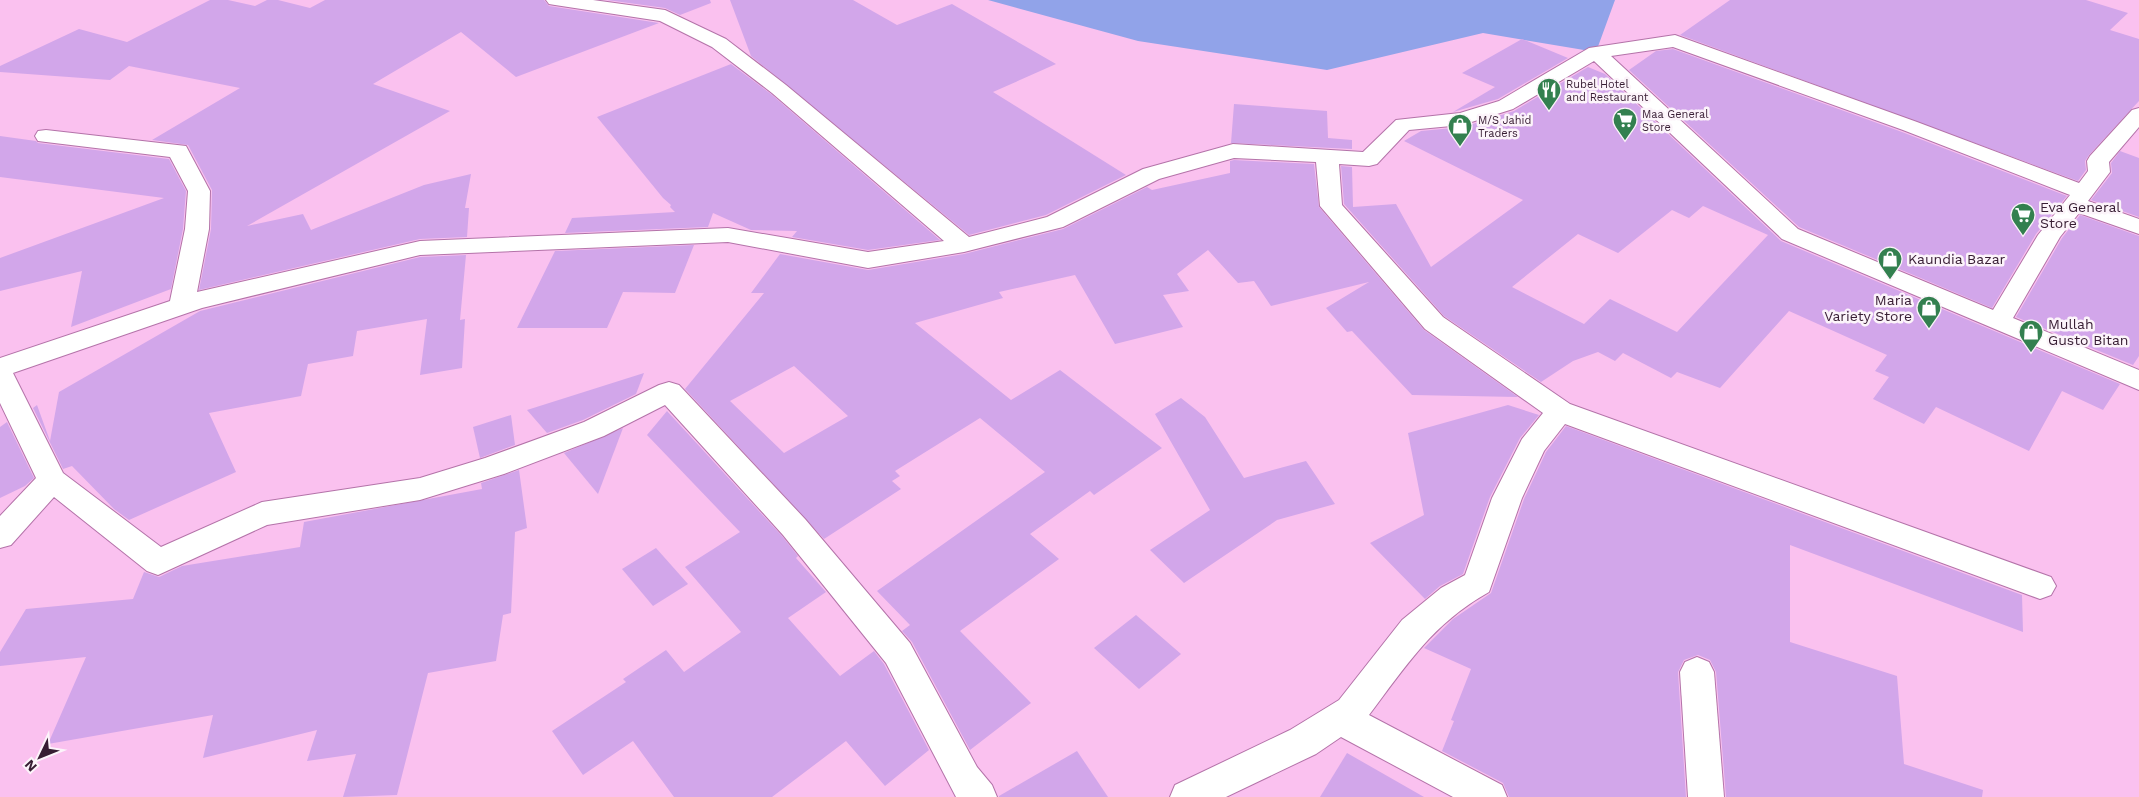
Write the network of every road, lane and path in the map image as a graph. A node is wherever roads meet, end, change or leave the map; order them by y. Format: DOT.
graph roads {
  1 [pos="555,0"];
  2 [pos="1596,52"];
  3 [pos="2139,114"];
  4 [pos="46,136"];
  5 [pos="1327,157"];
  6 [pos="2079,198"];
  7 [pos="2139,226"];
  8 [pos="964,245"];
  9 [pos="182,306"];
  10 [pos="1999,320"];
  11 [pos="0,368"];
  12 [pos="0,375"];
  13 [pos="2139,381"];
  14 [pos="1560,411"];
  15 [pos="52,480"];
  16 [pos="0,536"];
  17 [pos="2040,586"];
  18 [pos="1697,672"];
  19 [pos="1340,718"];
  20 [pos="979,797"];
  21 [pos="1188,797"];
  22 [pos="1490,797"];
  23 [pos="1706,797"];
  1 -- 8 [label="street"];
  2 -- 5 [label="street"];
  2 -- 6 [label="street"];
  2 -- 10 [label="street"];
  3 -- 6 [label="street"];
  4 -- 9 [label="street"];
  5 -- 8 [label="street"];
  5 -- 14 [label="street"];
  6 -- 7 [label="street"];
  6 -- 10 [label="street"];
  8 -- 9 [label="street"];
  9 -- 11 [label="street"];
  10 -- 13 [label="street"];
  12 -- 15 [label="street"];
  14 -- 17 [label="street"];
  14 -- 19 [label="street"];
  15 -- 16 [label="street"];
  15 -- 20 [label="street"];
  18 -- 23 [label="street"];
  19 -- 21 [label="street"];
  19 -- 22 [label="street"];
}
